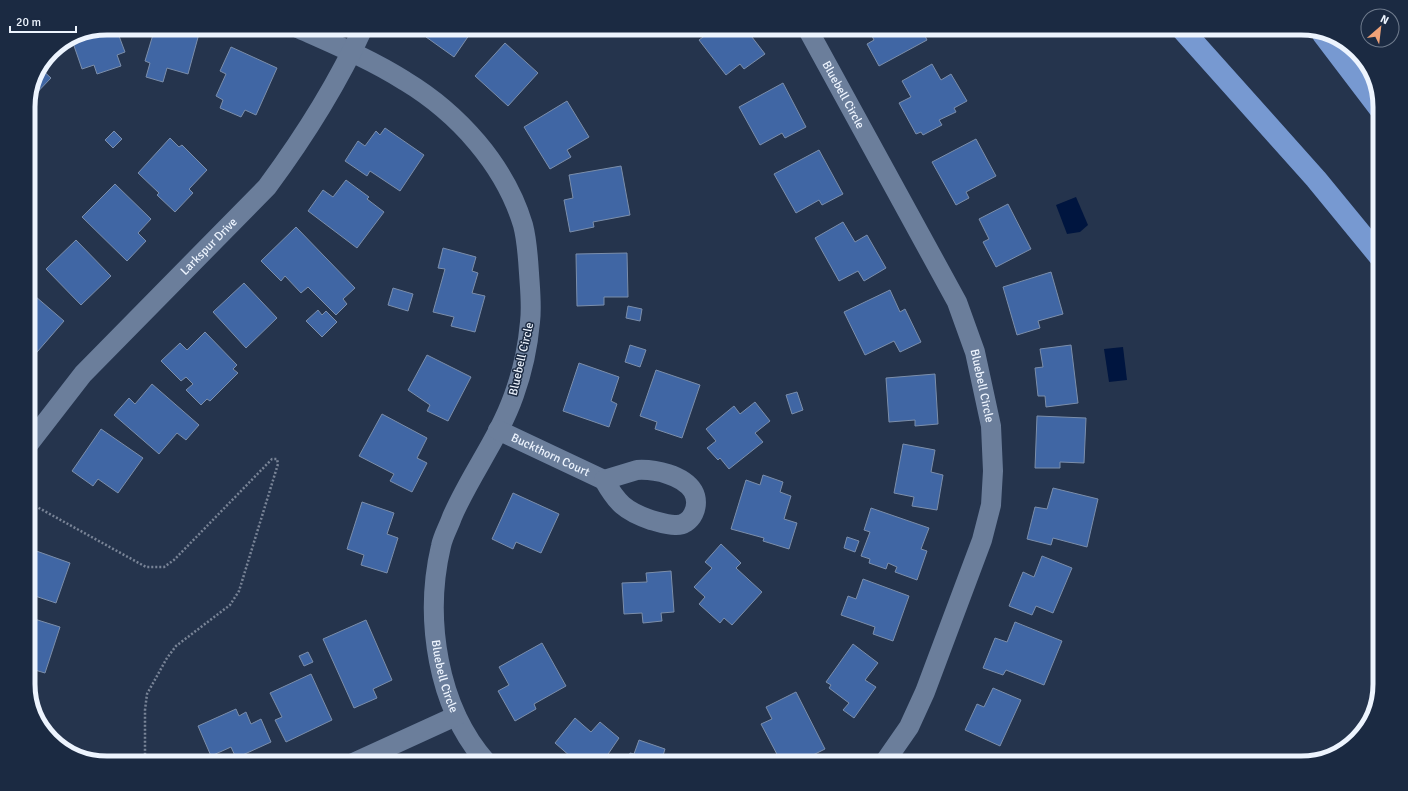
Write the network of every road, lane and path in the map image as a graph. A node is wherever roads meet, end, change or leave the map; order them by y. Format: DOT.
graph roads {
  1 [pos="313,35"];
  2 [pos="360,35"];
  3 [pos="811,35"];
  4 [pos="1187,35"];
  5 [pos="1327,40"];
  6 [pos="352,53"];
  7 [pos="1373,99"];
  8 [pos="1373,248"];
  9 [pos="498,430"];
  10 [pos="35,436"];
  11 [pos="604,480"];
  12 [pos="35,506"];
  13 [pos="456,716"];
  14 [pos="145,756"];
  15 [pos="368,756"];
  16 [pos="481,756"];
  17 [pos="889,756"];
  1 -- 6 [label="street, Bluebell Circle"];
  2 -- 6 [label="street, Larkspur Drive"];
  3 -- 17 [label="street, Bluebell Circle"];
  4 -- 8 [label="highway"];
  5 -- 7 [label="highway"];
  6 -- 9 [label="street, Bluebell Circle"];
  6 -- 10 [label="street, Larkspur Drive"];
  9 -- 11 [label="street, Buckthorn Court"];
  9 -- 13 [label="street, Bluebell Circle"];
  12 -- 14 [label="path"];
  13 -- 15 [label="street"];
  13 -- 16 [label="street, Bluebell Circle"];
}
